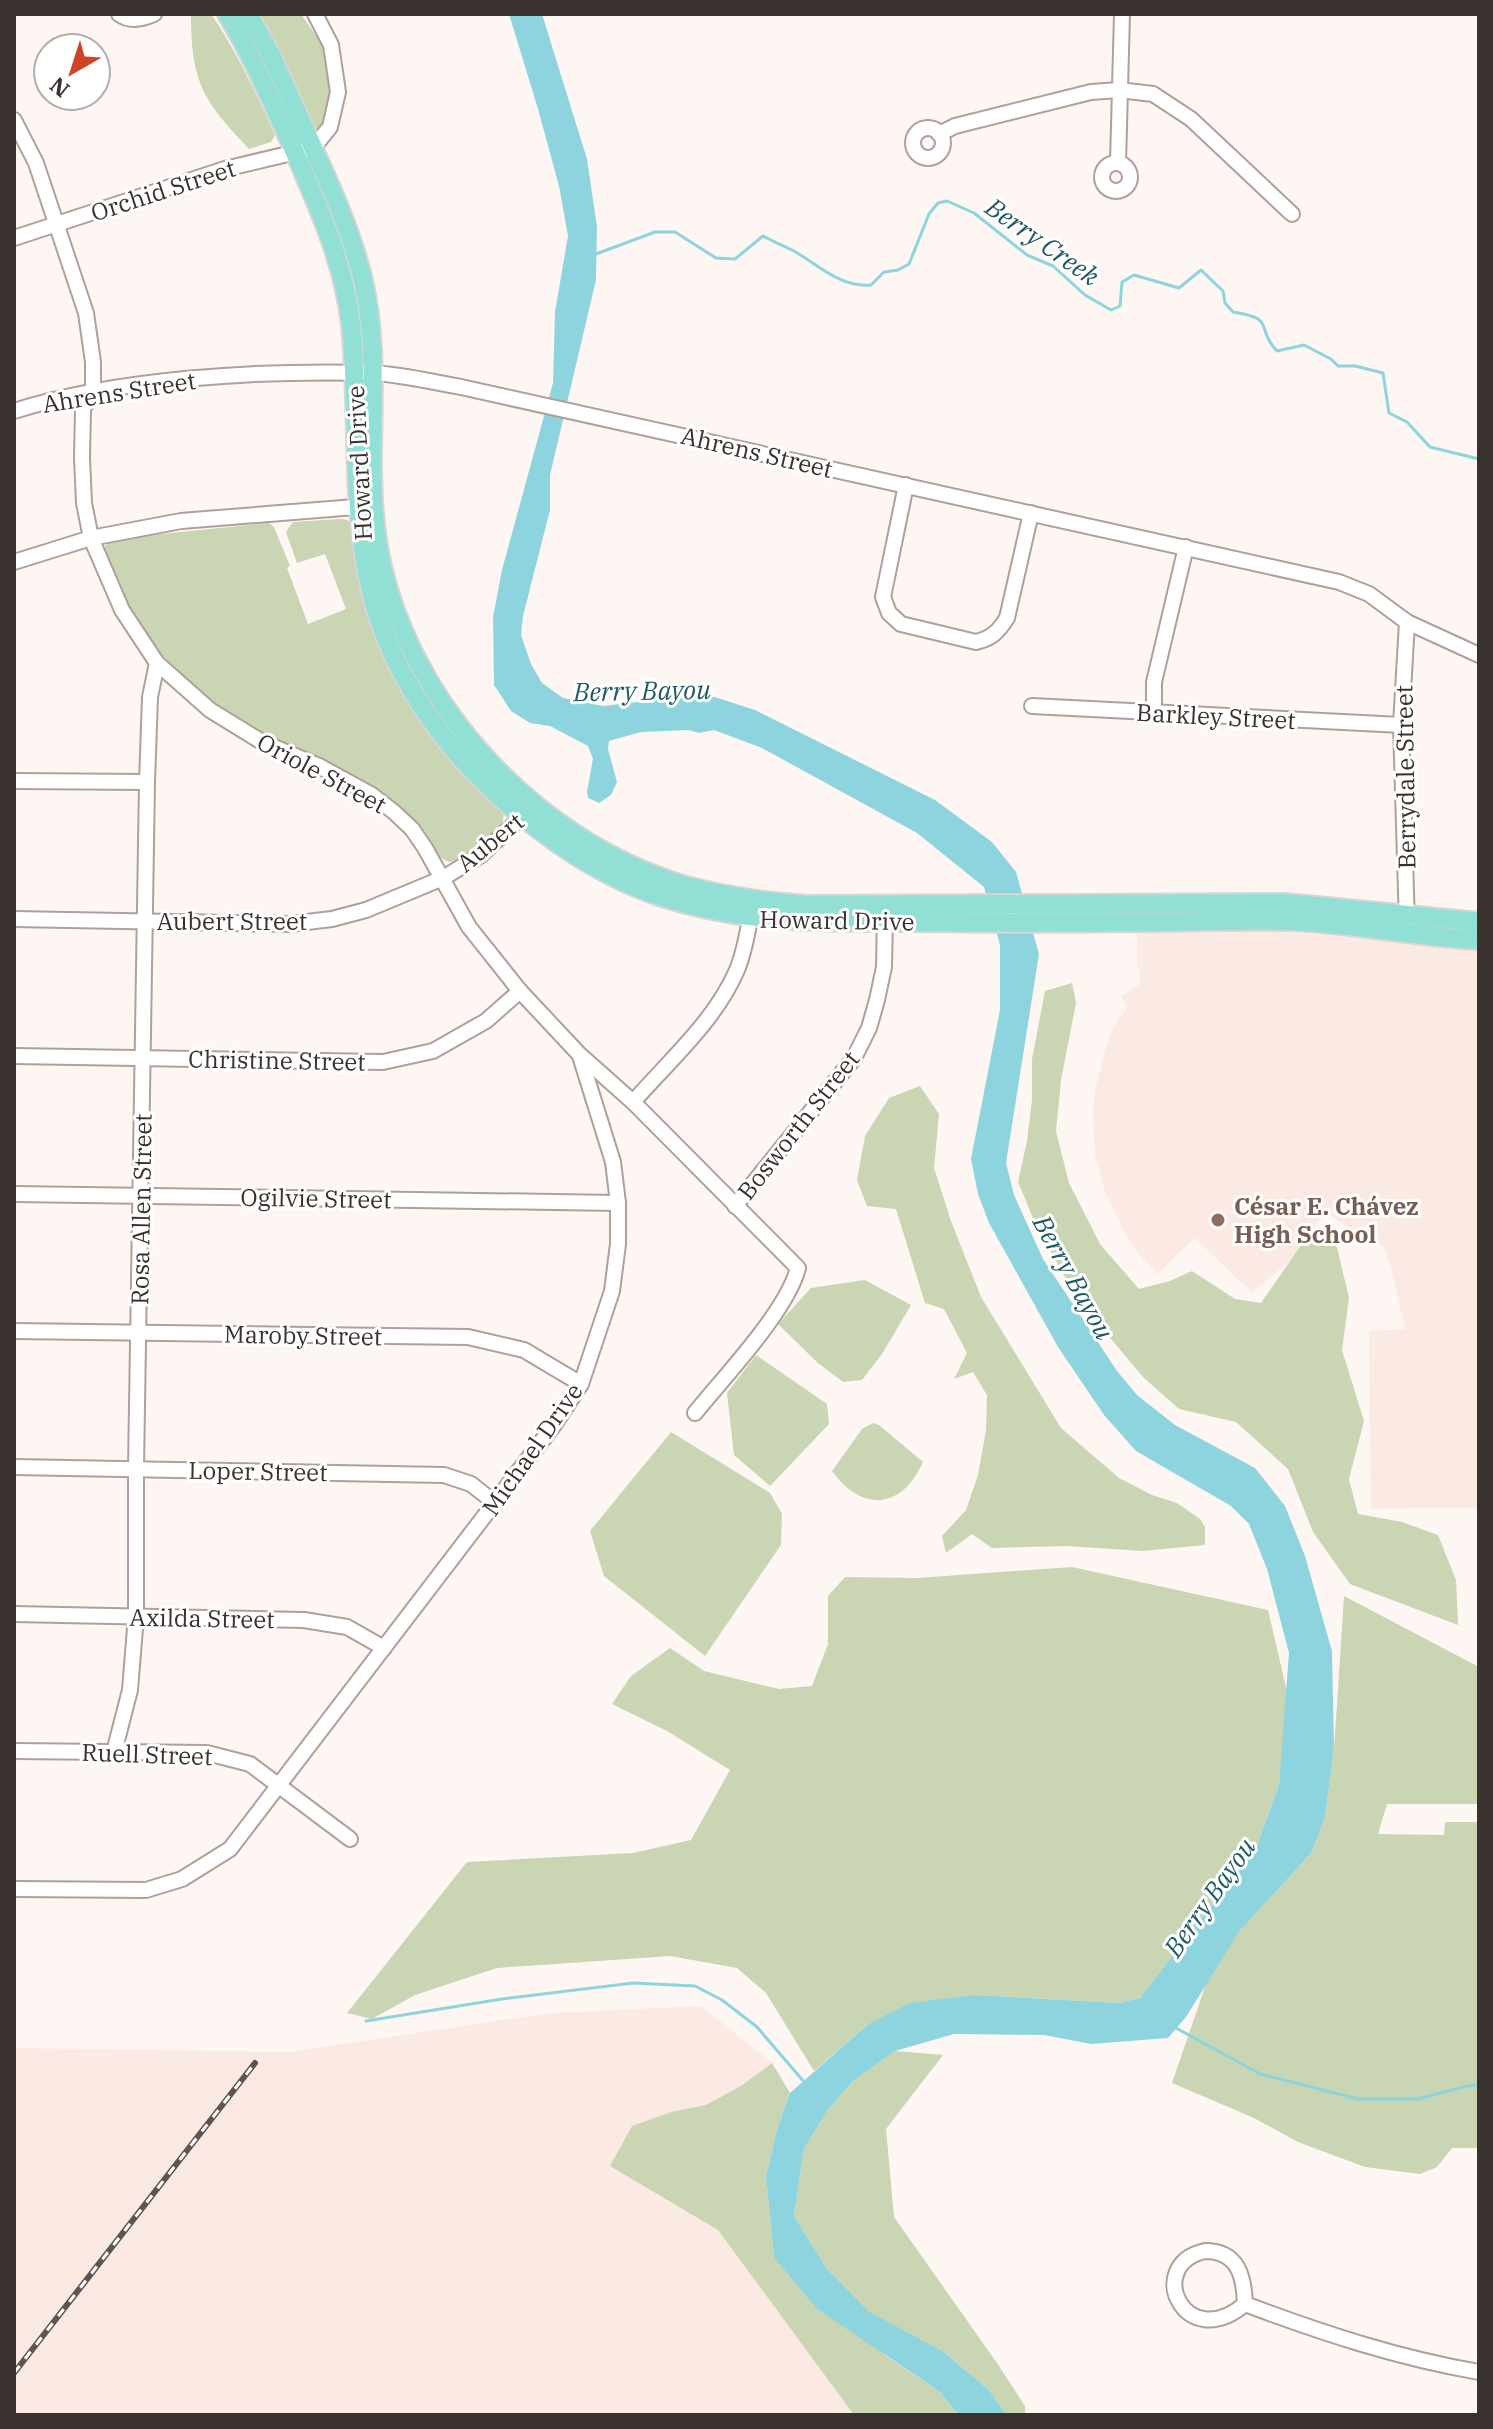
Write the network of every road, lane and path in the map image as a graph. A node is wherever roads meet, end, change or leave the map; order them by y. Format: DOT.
graph roads {
  1 [pos="119,14"];
  2 [pos="154,14"];
  3 [pos="227,14"];
  4 [pos="247,14"];
  5 [pos="315,14"];
  6 [pos="1122,14"];
  7 [pos="1119,90"];
  8 [pos="14,120"];
  9 [pos="939,134"];
  10 [pos="304,150"];
  11 [pos="1118,163"];
  12 [pos="1292,214"];
  13 [pos="58,224"];
  14 [pos="14,238"];
  15 [pos="364,373"];
  16 [pos="93,392"];
  17 [pos="14,411"];
  18 [pos="906,485"];
  19 [pos="365,506"];
  20 [pos="1031,513"];
  21 [pos="91,538"];
  22 [pos="1186,547"];
  23 [pos="14,562"];
  24 [pos="1407,622"];
  25 [pos="1479,655"];
  26 [pos="157,663"];
  27 [pos="1032,706"];
  28 [pos="1154,713"];
  29 [pos="1401,725"];
  30 [pos="14,781"];
  31 [pos="147,782"];
  32 [pos="529,810"];
  33 [pos="443,878"];
  34 [pos="1141,903"];
  35 [pos="752,910"];
  36 [pos="1055,912"];
  37 [pos="1286,912"];
  38 [pos="885,913"];
  39 [pos="14,919"];
  40 [pos="144,921"];
  41 [pos="1479,922"];
  42 [pos="1141,923"];
  43 [pos="1407,924"];
  44 [pos="1479,940"];
  45 [pos="520,991"];
  46 [pos="579,1054"];
  47 [pos="14,1056"];
  48 [pos="144,1057"];
  49 [pos="633,1102"];
  50 [pos="14,1194"];
  51 [pos="140,1195"];
  52 [pos="618,1203"];
  53 [pos="735,1206"];
  54 [pos="14,1331"];
  55 [pos="139,1332"];
  56 [pos="581,1384"];
  57 [pos="695,1413"];
  58 [pos="14,1467"];
  59 [pos="136,1468"];
  60 [pos="495,1503"];
  61 [pos="14,1614"];
  62 [pos="136,1616"];
  63 [pos="384,1648"];
  64 [pos="14,1751"];
  65 [pos="114,1752"];
  66 [pos="279,1785"];
  67 [pos="350,1839"];
  68 [pos="14,1889"];
  69 [pos="1245,2304"];
  70 [pos="1479,2372"];
  1 -- 2 [label="street"];
  3 -- 10 [label="main road, Howard Drive"];
  4 -- 10 [label="main road, Howard Drive"];
  5 -- 10 [label="street"];
  6 -- 7 [label="street"];
  7 -- 9 [label="street"];
  7 -- 11 [label="street"];
  7 -- 12 [label="street"];
  8 -- 13 [label="street, Oriole Street"];
  10 -- 13 [label="street, Orchid Street"];
  10 -- 15 [label="main road, Howard Drive"];
  13 -- 14 [label="street, Orchid Street"];
  13 -- 16 [label="street, Oriole Street"];
  15 -- 16 [label="street, Ahrens Street"];
  15 -- 18 [label="street, Ahrens Street"];
  15 -- 19 [label="main road, Howard Drive"];
  16 -- 17 [label="street, Ahrens Street"];
  16 -- 21 [label="street, Oriole Street"];
  18 -- 20 [label="street, Ahrens Street"];
  18 -- 20 [label="street"];
  19 -- 21 [label="street"];
  19 -- 32 [label="main road, Howard Drive"];
  20 -- 22 [label="street, Ahrens Street"];
  21 -- 23 [label="street"];
  21 -- 26 [label="street, Oriole Street"];
  22 -- 24 [label="street, Ahrens Street"];
  22 -- 28 [label="street"];
  24 -- 25 [label="street, Ahrens Street"];
  24 -- 29 [label="street, Berrydale Street"];
  26 -- 31 [label="street, Rosa Allen Street"];
  26 -- 33 [label="street, Oriole Street"];
  27 -- 28 [label="street, Barkley Street"];
  28 -- 29 [label="street, Barkley Street"];
  29 -- 43 [label="street, Berrydale Street"];
  30 -- 31 [label="street"];
  31 -- 40 [label="street, Rosa Allen Street"];
  32 -- 33 [label="street, Aubert"];
  32 -- 35 [label="main road, Howard Drive"];
  33 -- 40 [label="street, Aubert Street"];
  33 -- 45 [label="street, Oriole Street"];
  34 -- 36 [label="main road, Howard Drive"];
  34 -- 37 [label="main road, Howard Drive"];
  34 -- 42 [label="main road"];
  35 -- 38 [label="main road, Howard Drive"];
  35 -- 49 [label="street"];
  36 -- 38 [label="main road, Howard Drive"];
  36 -- 42 [label="main road, Howard Drive"];
  37 -- 42 [label="main road, Howard Drive"];
  37 -- 43 [label="main road, Howard Drive"];
  38 -- 53 [label="street, Bosworth Street"];
  39 -- 40 [label="street, Aubert Street"];
  40 -- 48 [label="street, Rosa Allen Street"];
  41 -- 43 [label="main road, Howard Drive"];
  43 -- 44 [label="main road, Howard Drive"];
  45 -- 46 [label="street, Oriole Street"];
  45 -- 48 [label="street, Christine Street"];
  46 -- 49 [label="street, Oriole Street"];
  46 -- 52 [label="street, Michael Drive"];
  47 -- 48 [label="street, Christine Street"];
  48 -- 51 [label="street, Rosa Allen Street"];
  49 -- 53 [label="street, Oriole Street"];
  50 -- 51 [label="street, Ogilvie Street"];
  51 -- 52 [label="street, Ogilvie Street"];
  51 -- 55 [label="street, Rosa Allen Street"];
  52 -- 56 [label="street, Michael Drive"];
  53 -- 57 [label="street, Oriole Street"];
  54 -- 55 [label="street, Maroby Street"];
  55 -- 56 [label="street, Maroby Street"];
  55 -- 59 [label="street, Rosa Allen Street"];
  56 -- 60 [label="street, Michael Drive"];
  58 -- 59 [label="street, Loper Street"];
  59 -- 60 [label="street, Loper Street"];
  59 -- 62 [label="street, Rosa Allen Street"];
  60 -- 63 [label="street, Michael Drive"];
  61 -- 62 [label="street, Axilda Street"];
  62 -- 63 [label="street, Axilda Street"];
  62 -- 65 [label="street, Rosa Allen Street"];
  63 -- 66 [label="street, Michael Drive"];
  64 -- 65 [label="street, Ruell Street"];
  65 -- 66 [label="street, Ruell Street"];
  66 -- 67 [label="street, Ruell Street"];
  66 -- 68 [label="street, Michael Drive"];
  69 -- 69 [label="street"];
  69 -- 70 [label="street"];
}
